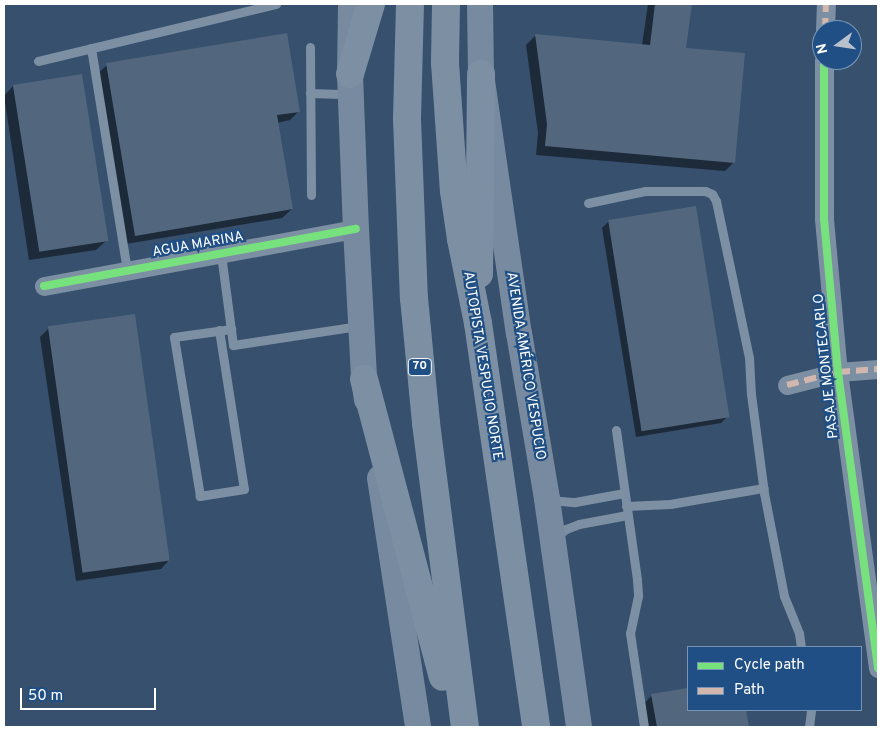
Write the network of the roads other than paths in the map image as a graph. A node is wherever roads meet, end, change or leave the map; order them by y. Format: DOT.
graph roads {
  1 [pos="276,4"];
  2 [pos="351,4"];
  3 [pos="371,4"];
  4 [pos="410,4"];
  5 [pos="446,4"];
  6 [pos="480,4"];
  7 [pos="826,4"];
  8 [pos="825,20"];
  9 [pos="310,47"];
  10 [pos="92,48"];
  11 [pos="38,61"];
  12 [pos="824,70"];
  13 [pos="481,74"];
  14 [pos="351,84"];
  15 [pos="310,93"];
  16 [pos="311,195"];
  17 [pos="588,203"];
  18 [pos="356,229"];
  19 [pos="220,254"];
  20 [pos="128,270"];
  21 [pos="44,286"];
  22 [pos="478,324"];
  23 [pos="361,326"];
  24 [pos="230,329"];
  25 [pos="220,330"];
  26 [pos="878,369"];
  27 [pos="838,372"];
  28 [pos="364,379"];
  29 [pos="787,385"];
  30 [pos="616,430"];
  31 [pos="764,488"];
  32 [pos="624,493"];
  33 [pos="547,499"];
  34 [pos="626,510"];
  35 [pos="553,540"];
  36 [pos="801,646"];
  37 [pos="878,668"];
  38 [pos="811,711"];
  39 [pos="418,727"];
  40 [pos="456,727"];
  41 [pos="465,727"];
  42 [pos="536,727"];
  43 [pos="579,727"];
  44 [pos="644,727"];
  45 [pos="809,727"];
  1 -- 10 [label="lane"];
  2 -- 14 [label="main road"];
  3 -- 14 [label="highway"];
  4 -- 41 [label="highway, 70"];
  5 -- 22 [label="highway, AUTOPISTA VESPUCIO NORTE"];
  6 -- 13 [label="main road, AVENIDA AMÉRICO VESPUCIO"];
  7 -- 8 [label="street"];
  9 -- 15 [label="lane"];
  10 -- 11 [label="lane"];
  10 -- 20 [label="lane"];
  12 -- 27 [label="street, PASAJE MONTECARLO"];
  13 -- 22 [label="highway"];
  13 -- 33 [label="main road, AVENIDA AMÉRICO VESPUCIO"];
  14 -- 15 [label="lane"];
  14 -- 18 [label="main road"];
  15 -- 16 [label="lane"];
  17 -- 31 [label="lane"];
  18 -- 19 [label="street, AGUA MARINA"];
  18 -- 23 [label="main road"];
  19 -- 20 [label="street, AGUA MARINA"];
  19 -- 24 [label="lane"];
  20 -- 21 [label="street, AGUA MARINA"];
  22 -- 42 [label="highway, AUTOPISTA VESPUCIO NORTE"];
  23 -- 24 [label="lane"];
  23 -- 28 [label="main road"];
  24 -- 25 [label="lane"];
  25 -- 25 [label="lane"];
  26 -- 27 [label="street"];
  27 -- 29 [label="street"];
  27 -- 37 [label="street, PASAJE MONTECARLO"];
  28 -- 39 [label="main road"];
  28 -- 40 [label="highway"];
  30 -- 32 [label="lane"];
  31 -- 34 [label="lane"];
  31 -- 36 [label="lane"];
  32 -- 33 [label="lane"];
  32 -- 34 [label="lane"];
  33 -- 35 [label="main road, AVENIDA AMÉRICO VESPUCIO"];
  34 -- 35 [label="lane"];
  34 -- 44 [label="lane"];
  35 -- 43 [label="main road, AVENIDA AMÉRICO VESPUCIO"];
  38 -- 45 [label="lane"];
}
